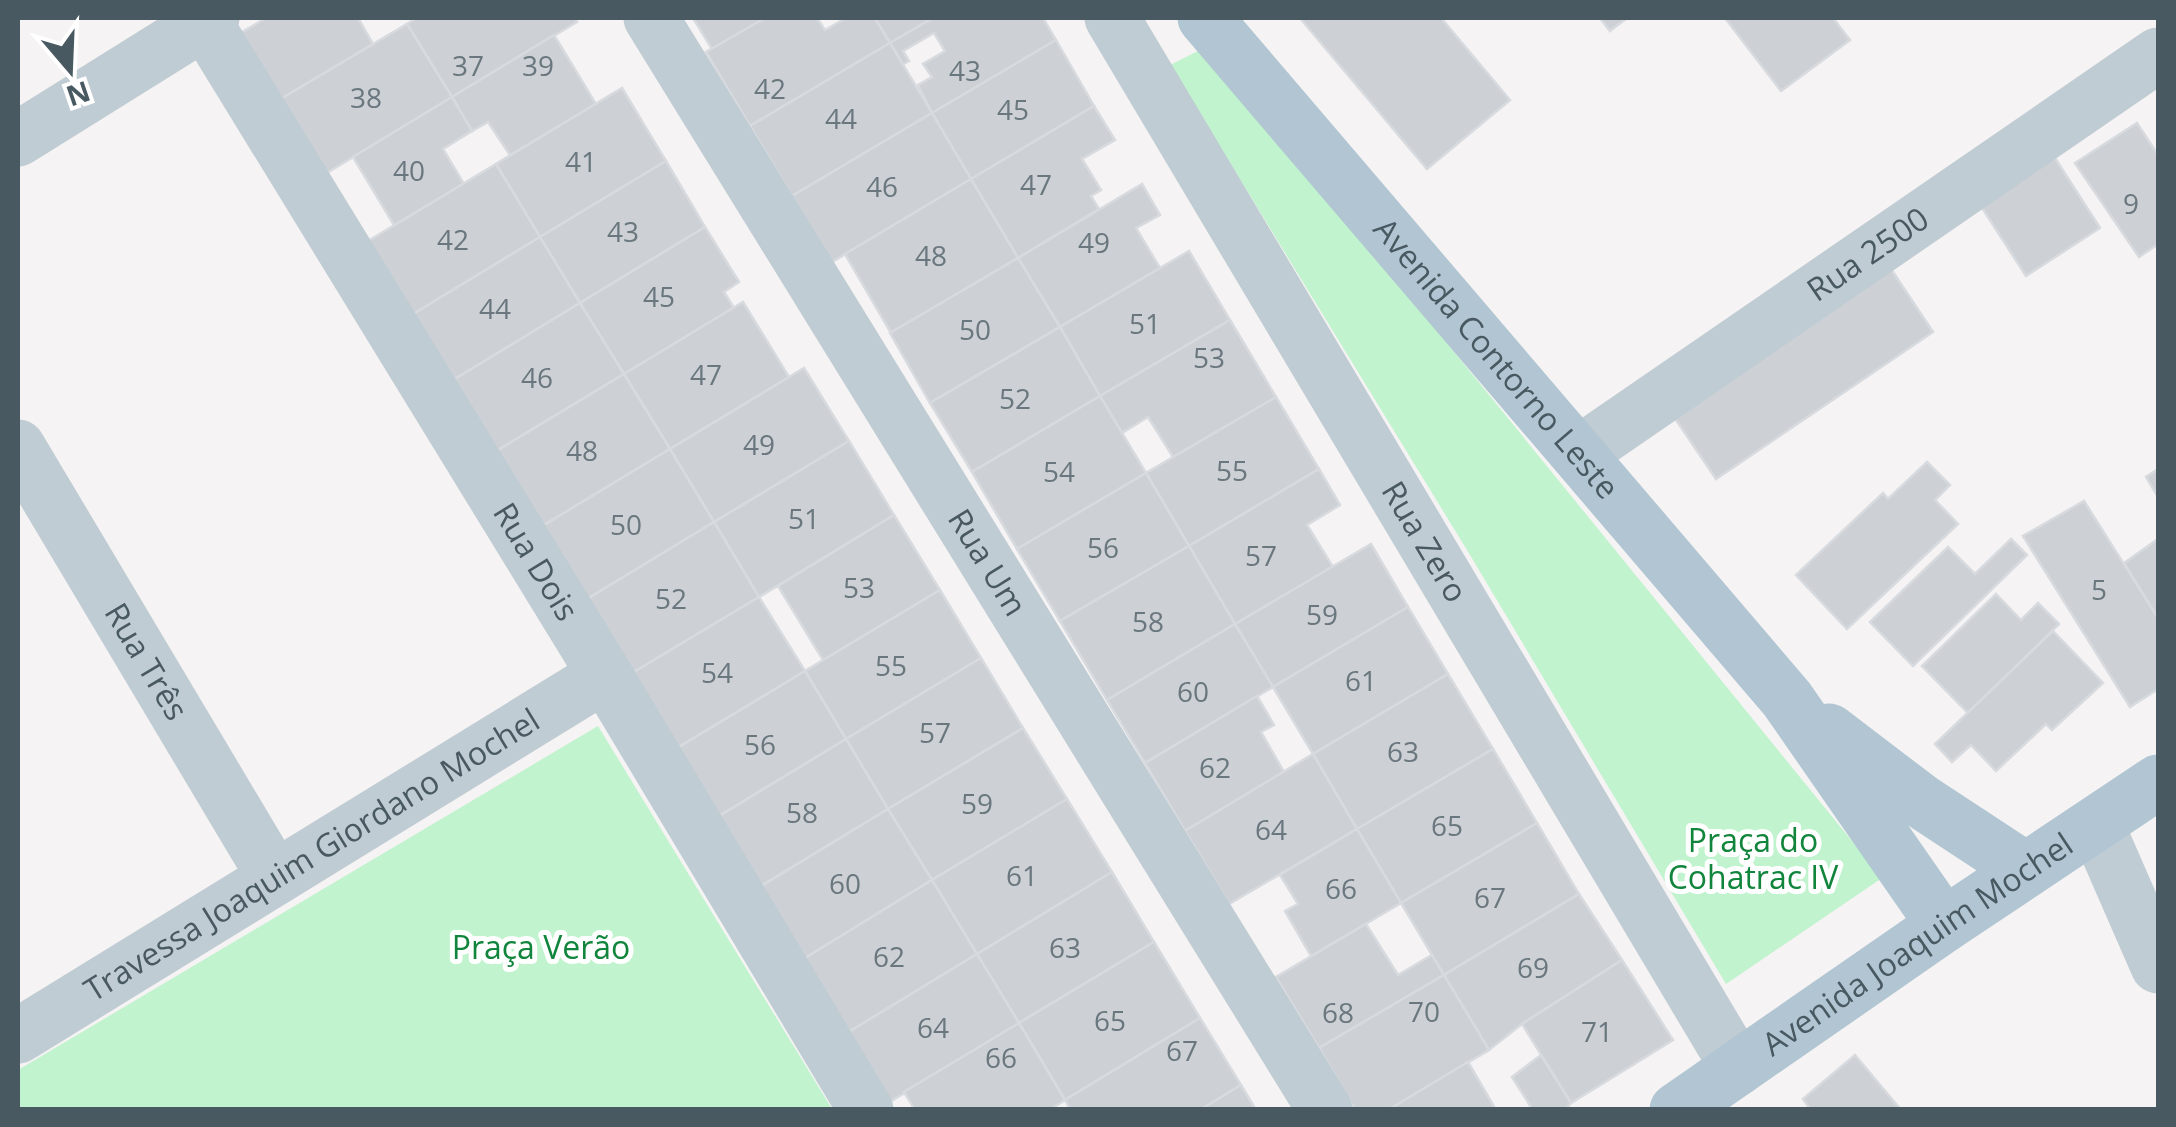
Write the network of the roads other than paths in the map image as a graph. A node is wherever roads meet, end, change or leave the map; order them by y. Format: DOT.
graph roads {
  1 [pos="651,18"];
  2 [pos="1112,18"];
  3 [pos="1208,18"];
  4 [pos="206,19"];
  5 [pos="2158,55"];
  6 [pos="18,139"];
  7 [pos="18,447"];
  8 [pos="1578,454"];
  9 [pos="606,676"];
  10 [pos="1787,698"];
  11 [pos="2158,782"];
  12 [pos="2096,824"];
  13 [pos="2026,870"];
  14 [pos="275,878"];
  15 [pos="1944,925"];
  16 [pos="2158,966"];
  17 [pos="18,1036"];
  18 [pos="1738,1068"];
  19 [pos="866,1110"];
  20 [pos="1325,1110"];
  21 [pos="1678,1110"];
  1 -- 20 [label="street, Rua Um"];
  2 -- 18 [label="street, Rua Zero"];
  3 -- 8 [label="main road, Avenida Contorno Leste"];
  4 -- 6 [label="street"];
  4 -- 9 [label="street, Rua Dois"];
  5 -- 8 [label="street, Rua 2500"];
  7 -- 14 [label="street, Rua Três"];
  8 -- 10 [label="main road, Avenida Contorno Leste"];
  9 -- 14 [label="street, Travessa Joaquim Giordano Mochel"];
  9 -- 19 [label="street, Rua Dois"];
  10 -- 13 [label="main road, Avenida Contorno Leste"];
  10 -- 15 [label="main road, Avenida Contorno Leste"];
  11 -- 12 [label="main road, Avenida Joaquim Mochel"];
  12 -- 13 [label="main road, Avenida Joaquim Mochel"];
  12 -- 16 [label="street"];
  13 -- 15 [label="main road, Avenida Joaquim Mochel"];
  14 -- 17 [label="street, Travessa Joaquim Giordano Mochel"];
  15 -- 18 [label="main road, Avenida Joaquim Mochel"];
  18 -- 21 [label="main road, Avenida Joaquim Mochel"];
}
